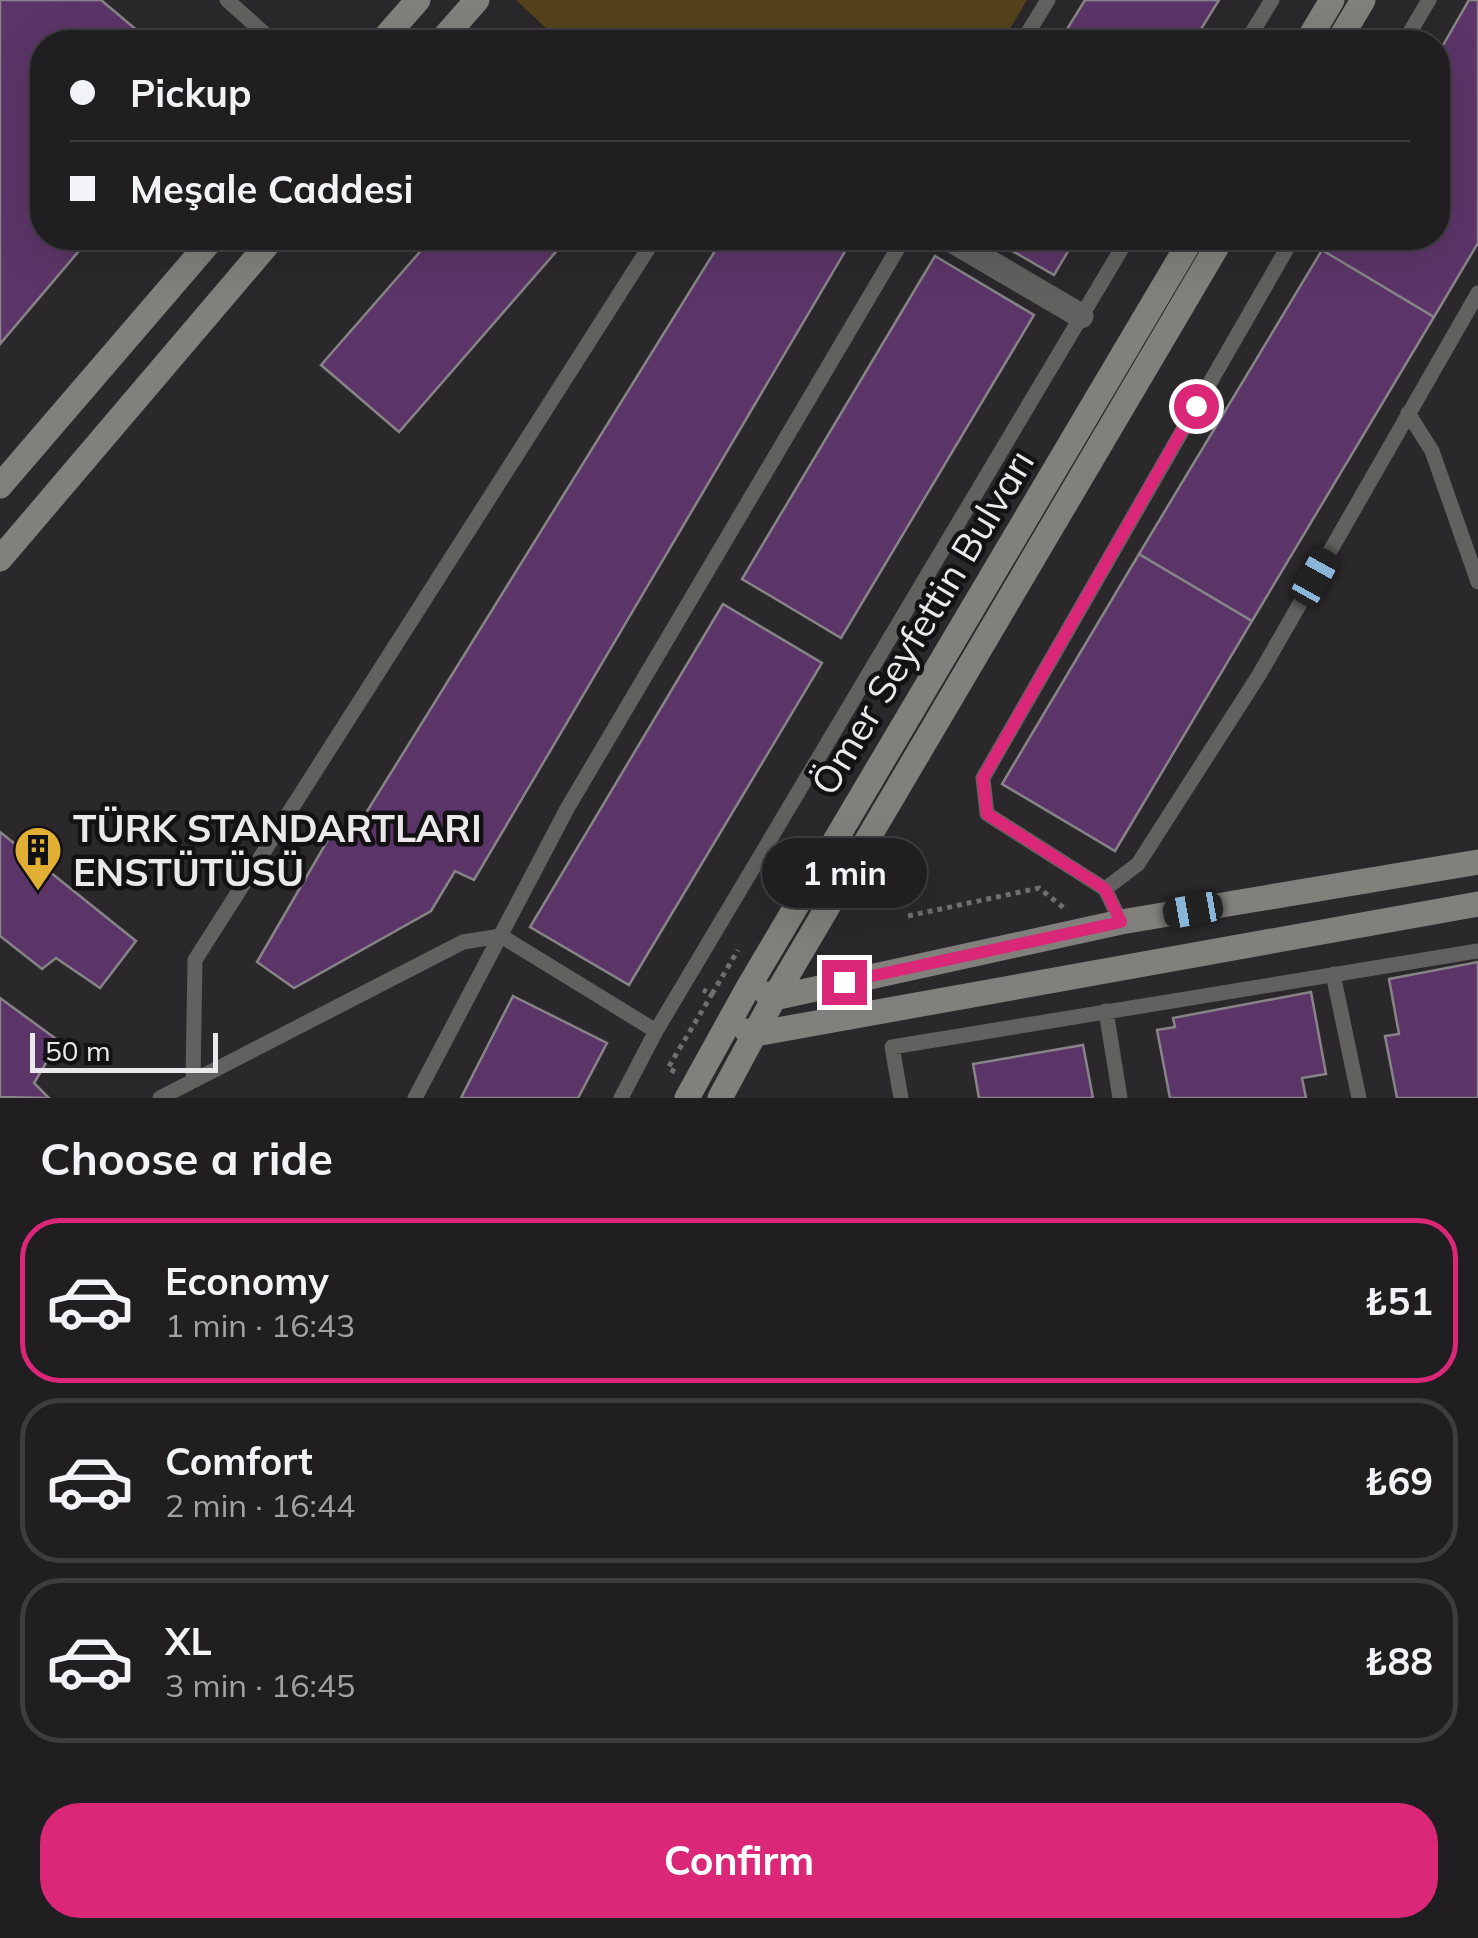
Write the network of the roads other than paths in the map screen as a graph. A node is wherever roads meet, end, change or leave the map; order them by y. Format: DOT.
graph roads {
  1 [pos="227,0"];
  2 [pos="418,0"];
  3 [pos="477,0"];
  4 [pos="1048,0"];
  5 [pos="1272,0"];
  6 [pos="1332,0"];
  7 [pos="1363,0"];
  8 [pos="1429,0"];
  9 [pos="261,30"];
  10 [pos="392,30"];
  11 [pos="451,30"];
  12 [pos="1029,30"];
  13 [pos="1253,30"];
  14 [pos="1314,30"];
  15 [pos="1345,30"];
  16 [pos="1411,30"];
  17 [pos="203,250"];
  18 [pos="263,250"];
  19 [pos="647,250"];
  20 [pos="897,250"];
  21 [pos="968,250"];
  22 [pos="1121,250"];
  23 [pos="1185,250"];
  24 [pos="1215,250"];
  25 [pos="1286,250"];
  26 [pos="1478,293"];
  27 [pos="1080,316"];
  28 [pos="1408,413"];
  29 [pos="0,486"];
  30 [pos="0,559"];
  31 [pos="1478,582"];
  32 [pos="1478,862"];
  33 [pos="1105,889"];
  34 [pos="1478,904"];
  35 [pos="1121,922"];
  36 [pos="501,936"];
  37 [pos="1478,950"];
  38 [pos="1333,974"];
  39 [pos="749,986"];
  40 [pos="774,998"];
  41 [pos="1106,1011"];
  42 [pos="728,1024"];
  43 [pos="656,1031"];
  44 [pos="755,1034"];
  45 [pos="193,1081"];
  46 [pos="174,1094"];
  47 [pos="160,1098"];
  48 [pos="414,1098"];
  49 [pos="621,1098"];
  50 [pos="687,1098"];
  51 [pos="720,1098"];
  52 [pos="901,1098"];
  53 [pos="1120,1098"];
  54 [pos="1359,1098"];
  1 -- 9 [label="lane"];
  2 -- 10 [label="street"];
  3 -- 11 [label="street"];
  4 -- 12 [label="lane"];
  5 -- 13 [label="lane"];
  6 -- 14 [label="street"];
  7 -- 15 [label="street"];
  8 -- 16 [label="lane"];
  17 -- 29 [label="street"];
  18 -- 30 [label="street"];
  19 -- 45 [label="lane"];
  20 -- 36 [label="lane"];
  21 -- 27 [label="street"];
  22 -- 27 [label="lane"];
  23 -- 39 [label="street, Ömer Seyfettin Bulvarı"];
  24 -- 40 [label="street, Ömer Seyfettin Bulvarı"];
  25 -- 33 [label="lane"];
  26 -- 28 [label="lane"];
  27 -- 43 [label="lane"];
  28 -- 31 [label="lane"];
  28 -- 33 [label="lane"];
  32 -- 35 [label="street"];
  33 -- 35 [label="lane"];
  34 -- 44 [label="street"];
  35 -- 40 [label="street"];
  36 -- 43 [label="lane"];
  36 -- 45 [label="lane"];
  36 -- 48 [label="lane"];
  37 -- 38 [label="lane"];
  38 -- 41 [label="lane"];
  38 -- 54 [label="lane"];
  39 -- 40 [label="street"];
  39 -- 42 [label="street, Ömer Seyfettin Bulvarı"];
  40 -- 44 [label="street, Ömer Seyfettin Bulvarı"];
  41 -- 52 [label="lane"];
  41 -- 53 [label="lane"];
  42 -- 44 [label="street"];
  42 -- 50 [label="street, Ömer Seyfettin Bulvarı"];
  43 -- 49 [label="lane"];
  44 -- 51 [label="street, Ömer Seyfettin Bulvarı"];
  45 -- 46 [label="lane"];
  46 -- 47 [label="lane"];
}
